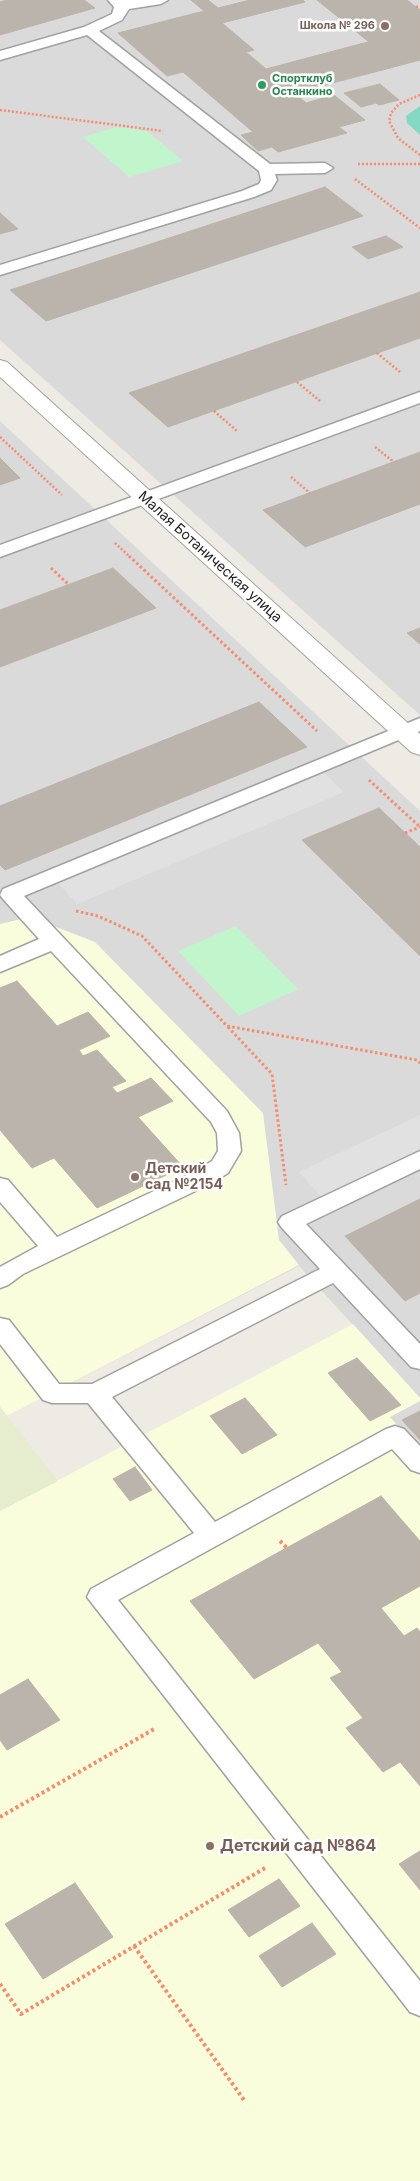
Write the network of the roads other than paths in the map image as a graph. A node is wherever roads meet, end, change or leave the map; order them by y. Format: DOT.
graph roads {
  1 [pos="160,0"];
  2 [pos="118,3"];
  3 [pos="89,30"];
  4 [pos="0,56"];
  5 [pos="332,167"];
  6 [pos="266,169"];
  7 [pos="0,270"];
  8 [pos="0,366"];
  9 [pos="420,397"];
  10 [pos="144,497"];
  11 [pos="0,551"];
  12 [pos="412,728"];
  13 [pos="420,747"];
  14 [pos="53,941"];
  15 [pos="0,965"];
  16 [pos="420,1159"];
  17 [pos="0,1186"];
  18 [pos="54,1249"];
  19 [pos="337,1271"];
  20 [pos="0,1279"];
  21 [pos="0,1327"];
  22 [pos="420,1360"];
  23 [pos="95,1394"];
  24 [pos="420,1463"];
  25 [pos="211,1536"];
  26 [pos="420,2003"];
  1 -- 2 [label="lane"];
  2 -- 3 [label="lane"];
  3 -- 4 [label="lane"];
  3 -- 6 [label="lane"];
  5 -- 6 [label="lane"];
  6 -- 7 [label="lane"];
  8 -- 10 [label="street, Малая Ботаническая улица"];
  9 -- 10 [label="lane"];
  10 -- 11 [label="lane"];
  10 -- 12 [label="street, Малая Ботаническая улица"];
  12 -- 13 [label="street, Малая Ботаническая улица"];
  12 -- 14 [label="lane"];
  14 -- 15 [label="lane"];
  14 -- 18 [label="lane"];
  16 -- 19 [label="lane"];
  17 -- 18 [label="lane"];
  18 -- 20 [label="lane"];
  19 -- 22 [label="lane"];
  19 -- 23 [label="lane"];
  21 -- 23 [label="lane"];
  23 -- 25 [label="lane"];
  24 -- 25 [label="lane"];
  25 -- 26 [label="lane"];
}
